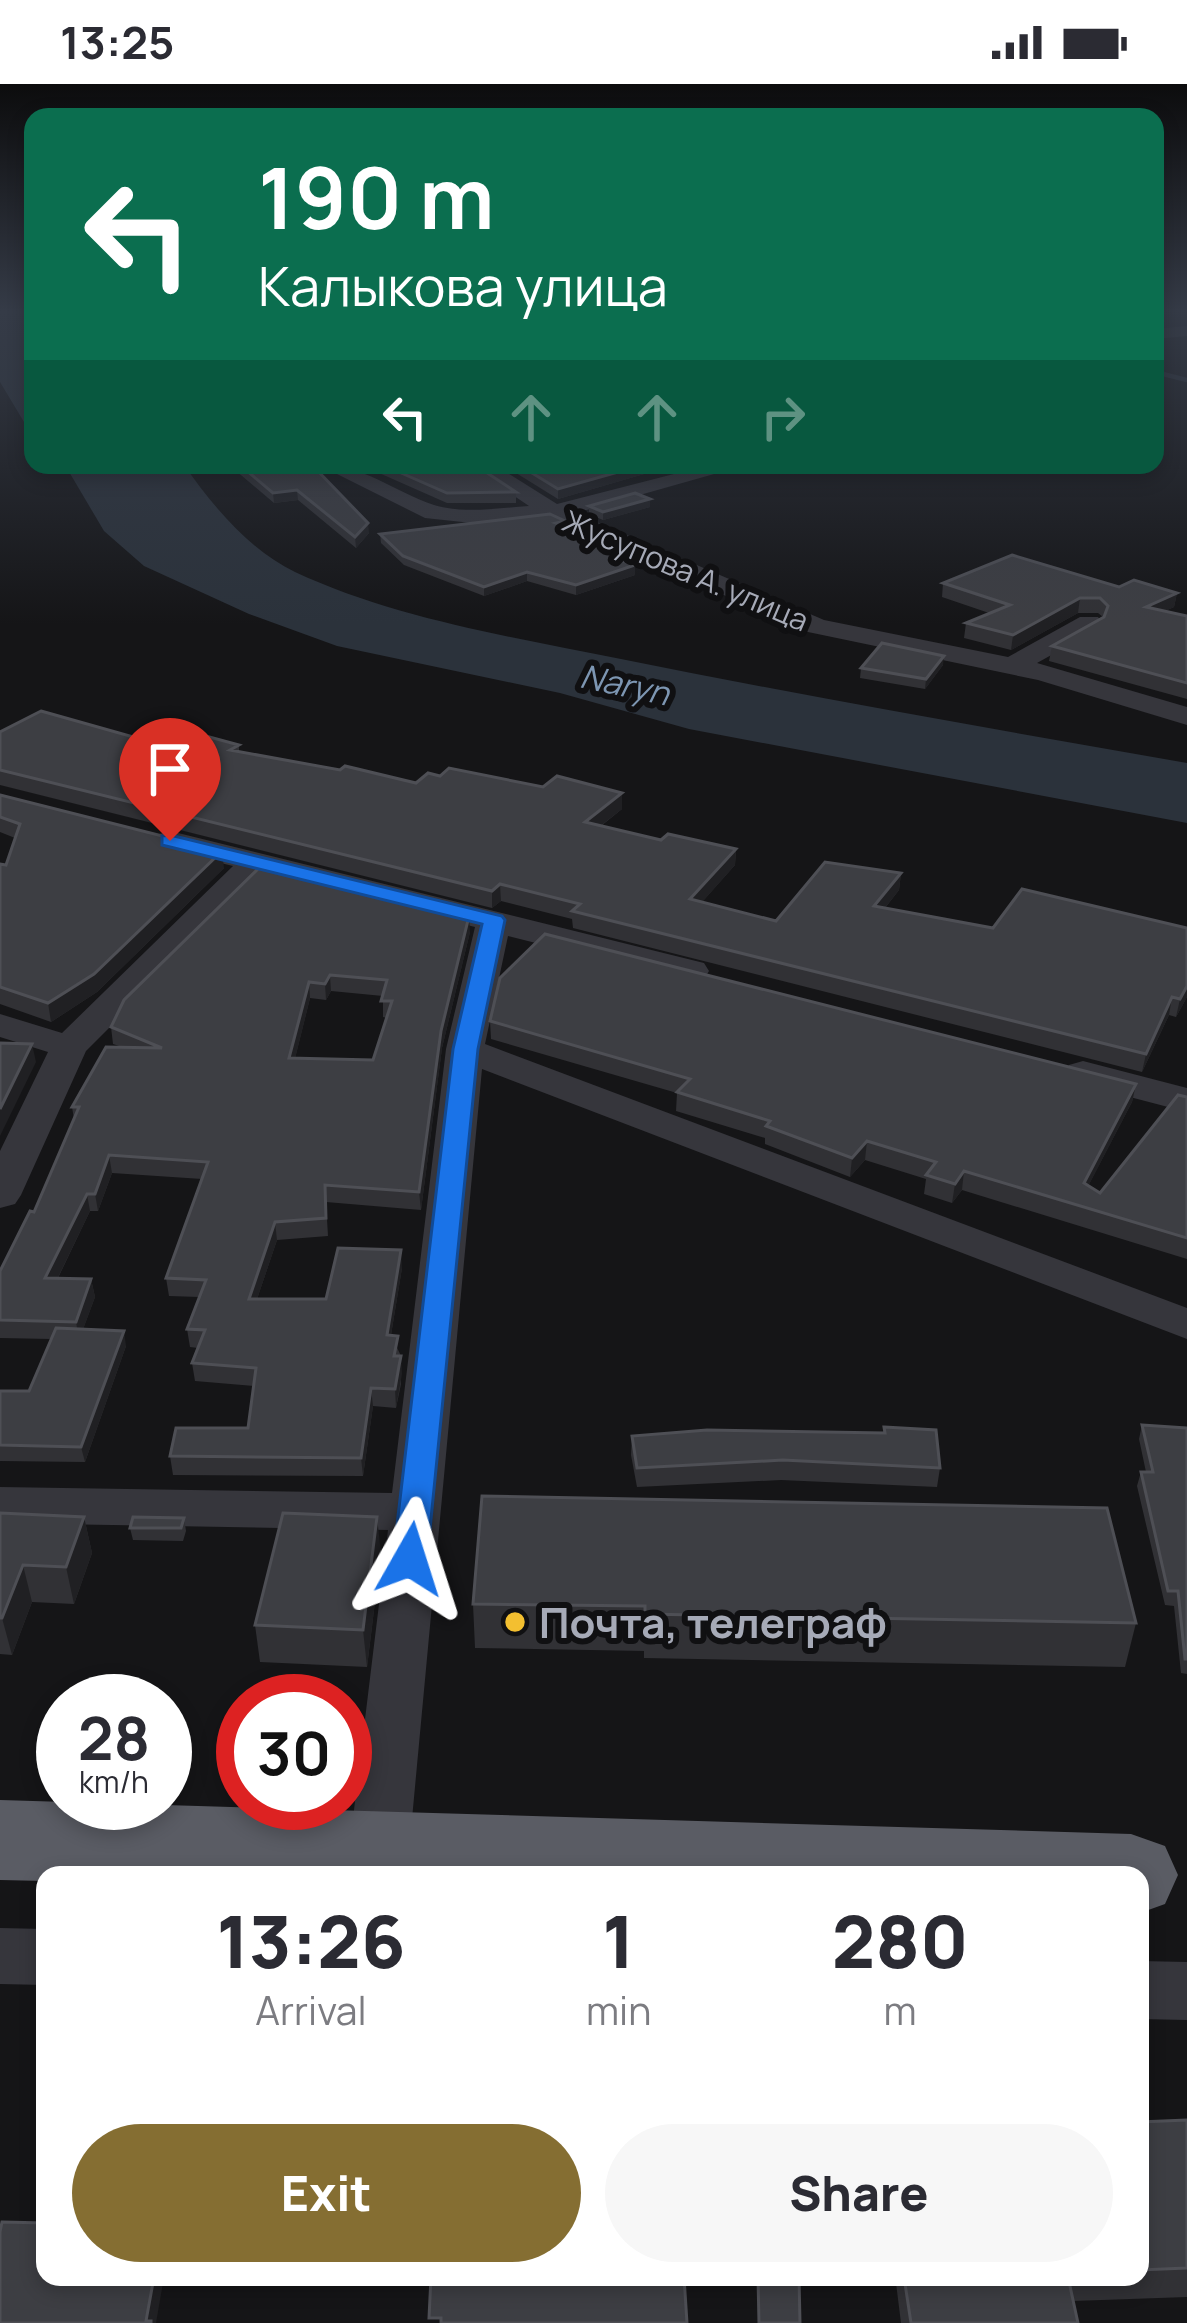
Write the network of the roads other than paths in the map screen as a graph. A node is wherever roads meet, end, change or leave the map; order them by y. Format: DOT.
graph roads {
  1 [pos="350,474"];
  2 [pos="493,474"];
  3 [pos="699,474"];
  4 [pos="554,512"];
  5 [pos="1089,623"];
  6 [pos="1013,666"];
  7 [pos="1187,716"];
  8 [pos="139,833"];
  9 [pos="255,863"];
  10 [pos="494,920"];
  11 [pos="725,980"];
  12 [pos="0,1025"];
  13 [pos="69,1047"];
  14 [pos="465,1049"];
  15 [pos="1048,1064"];
  16 [pos="1187,1100"];
  17 [pos="0,1196"];
  18 [pos="1187,1324"];
  19 [pos="0,1504"];
  20 [pos="416,1512"];
  21 [pos="0,1840"];
  22 [pos="379,1850"];
  23 [pos="860,1866"];
  24 [pos="1149,1875"];
  25 [pos="1187,1877"];
  26 [pos="0,1956"];
  27 [pos="36,1957"];
  28 [pos="1149,1990"];
  29 [pos="1187,1991"];
  1 -- 4 [label="street, Жусупова А. улица"];
  2 -- 4 [label="street"];
  3 -- 4 [label="street"];
  4 -- 6 [label="street, Жусупова А. улица"];
  5 -- 6 [label="street"];
  6 -- 7 [label="street, Жусупова А. улица"];
  8 -- 9 [label="street"];
  9 -- 10 [label="street"];
  9 -- 13 [label="street"];
  10 -- 11 [label="street"];
  10 -- 14 [label="street"];
  12 -- 13 [label="street"];
  13 -- 17 [label="street"];
  14 -- 18 [label="street"];
  14 -- 20 [label="street"];
  15 -- 16 [label="street"];
  19 -- 20 [label="street"];
  20 -- 22 [label="street"];
  21 -- 22 [label="highway"];
  22 -- 23 [label="highway"];
  24 -- 25 [label="highway"];
  26 -- 27 [label="street"];
  28 -- 29 [label="street"];
}
